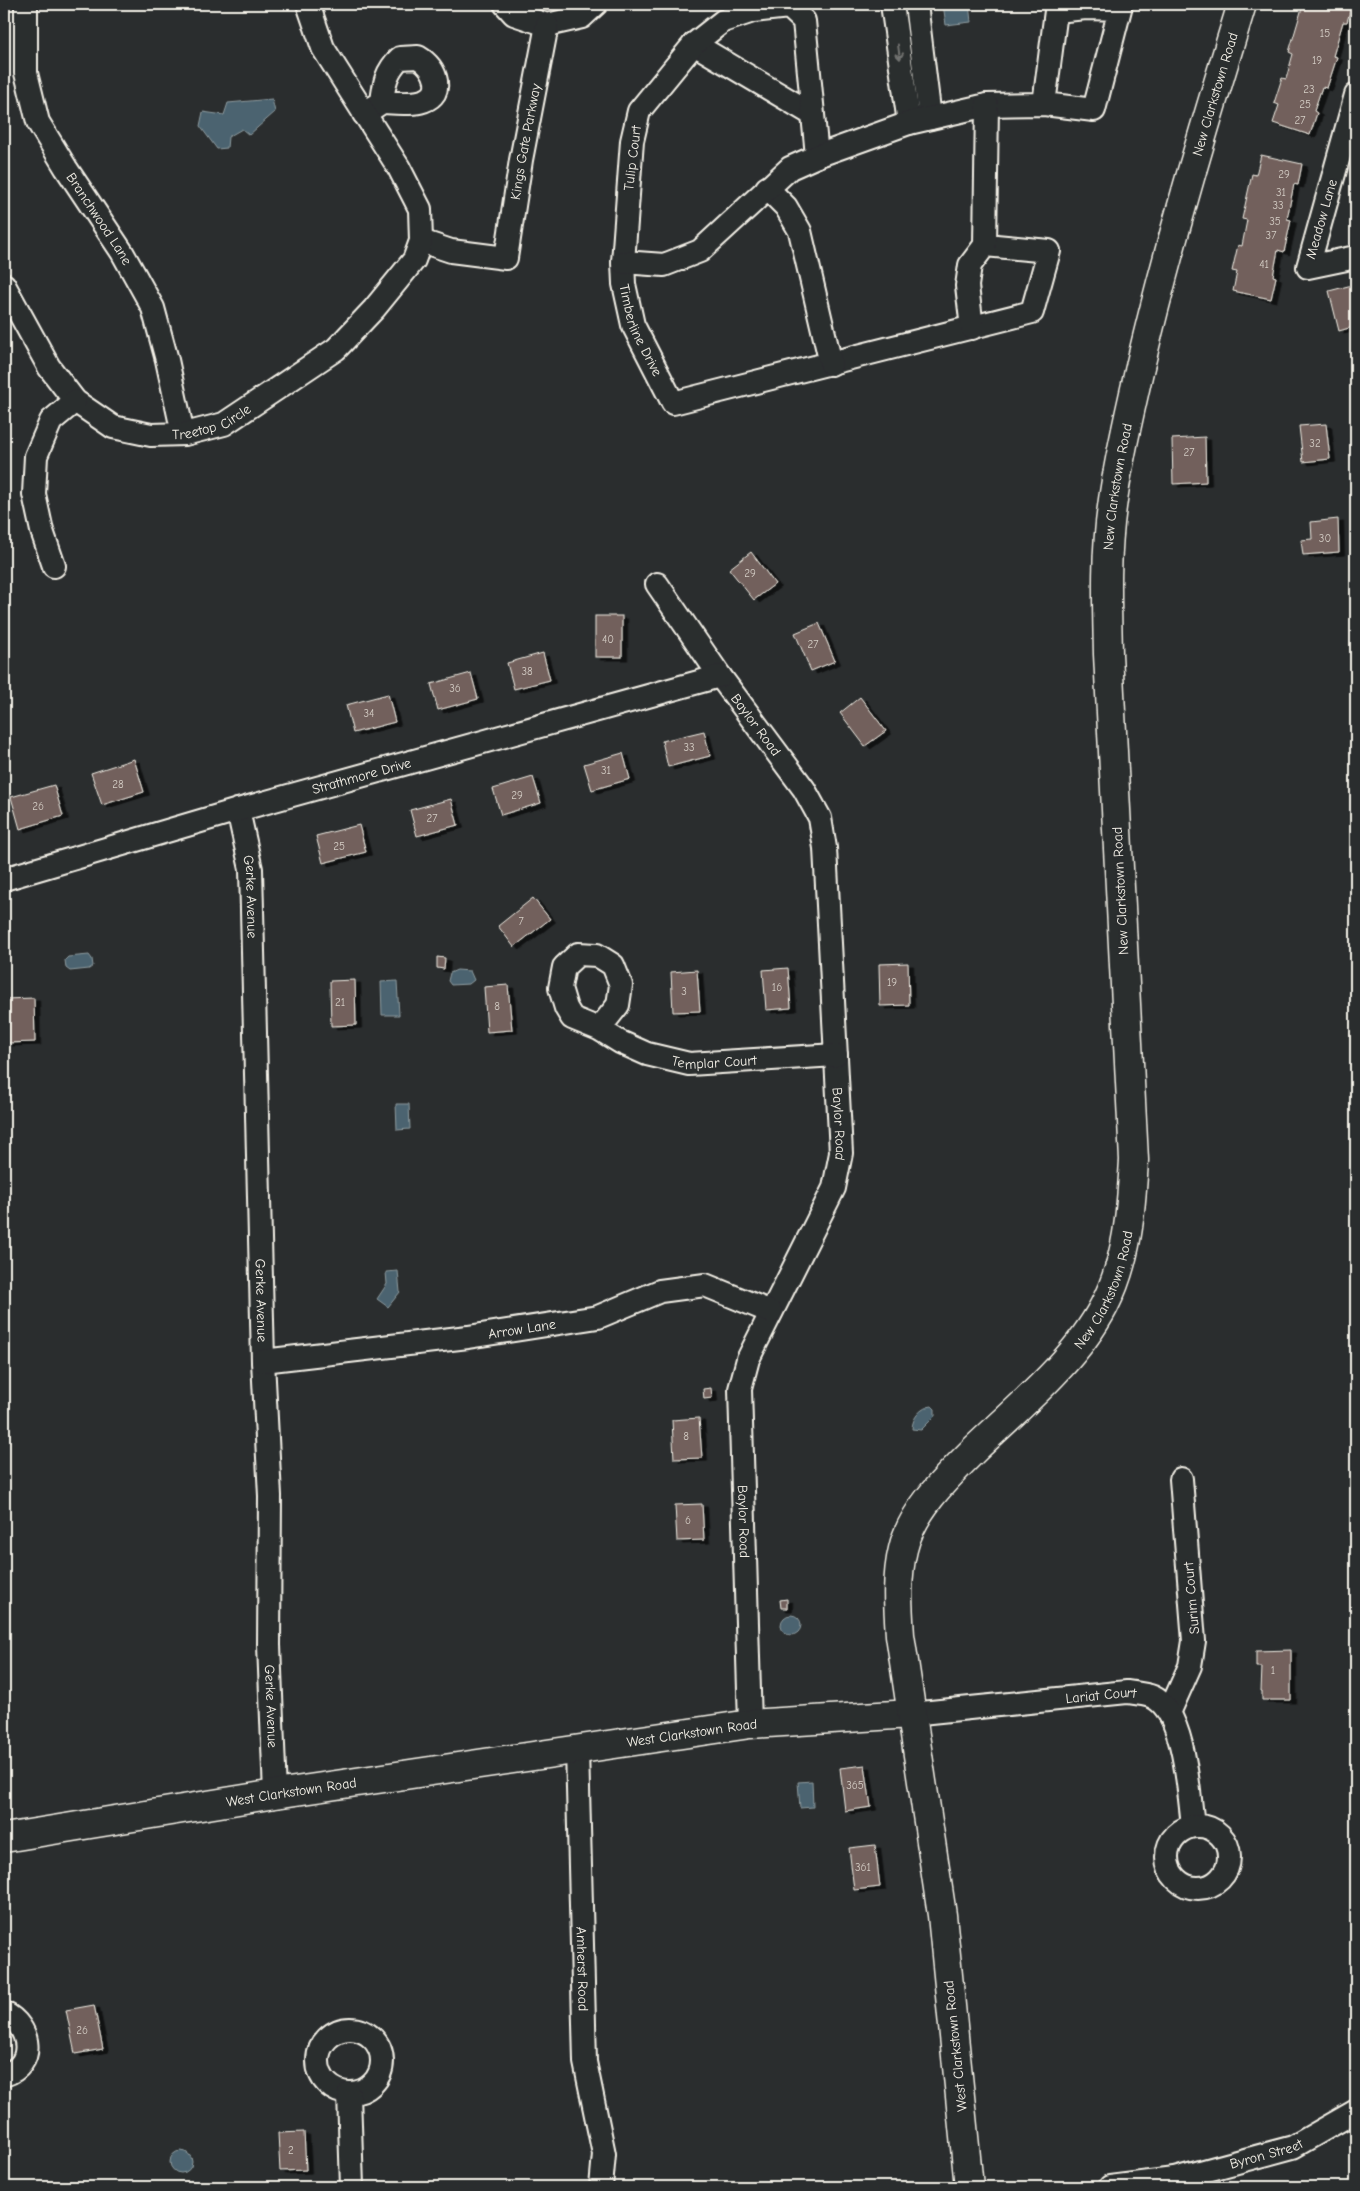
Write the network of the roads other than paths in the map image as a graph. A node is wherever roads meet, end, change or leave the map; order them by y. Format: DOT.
graph roads {
  1 [pos="26,4"];
  2 [pos="308,4"];
  3 [pos="505,4"];
  4 [pos="596,4"];
  5 [pos="892,4"];
  6 [pos="916,4"];
  7 [pos="1242,4"];
  8 [pos="547,25"];
  9 [pos="694,44"];
  10 [pos="1356,95"];
  11 [pos="382,102"];
  12 [pos="1044,104"];
  13 [pos="987,105"];
  14 [pos="364,114"];
  15 [pos="812,114"];
  16 [pos="920,120"];
  17 [pos="817,156"];
  18 [pos="1348,160"];
  19 [pos="767,188"];
  20 [pos="421,241"];
  21 [pos="985,245"];
  22 [pos="1356,257"];
  23 [pos="622,262"];
  24 [pos="4,284"];
  25 [pos="972,328"];
  26 [pos="831,364"];
  27 [pos="75,401"];
  28 [pos="183,434"];
  29 [pos="54,566"];
  30 [pos="657,584"];
  31 [pos="720,676"];
  32 [pos="238,810"];
  33 [pos="4,879"];
  34 [pos="599,1028"];
  35 [pos="836,1054"];
  36 [pos="771,1312"];
  37 [pos="263,1361"];
  38 [pos="1181,1479"];
  39 [pos="1169,1713"];
  40 [pos="911,1714"];
  41 [pos="750,1724"];
  42 [pos="578,1749"];
  43 [pos="275,1794"];
  44 [pos="1193,1826"];
  45 [pos="4,1838"];
  46 [pos="4,2013"];
  47 [pos="4,2075"];
  48 [pos="349,2094"];
  49 [pos="1356,2111"];
  50 [pos="352,2187"];
  51 [pos="601,2187"];
  52 [pos="969,2187"];
  53 [pos="1110,2187"];
  1 -- 28 [label="street, Branchwood Lane"];
  2 -- 14 [label="street, Treetop Circle"];
  3 -- 8 [label="street"];
  4 -- 8 [label="street"];
  5 -- 16 [label="street, one-way"];
  6 -- 16 [label="street"];
  7 -- 40 [label="street, New Clarkstown Road"];
  8 -- 20 [label="street, Kings Gate Parkway"];
  9 -- 15 [label="street"];
  9 -- 15 [label="street, Tulip Court"];
  9 -- 23 [label="street, Tulip Court"];
  10 -- 18 [label="street, Meadow Lane"];
  11 -- 14 [label="street"];
  12 -- 12 [label="street, Timberline Drive"];
  12 -- 13 [label="street, Timberline Drive"];
  13 -- 16 [label="street, Timberline Drive"];
  13 -- 21 [label="street"];
  14 -- 20 [label="street, Treetop Circle"];
  15 -- 17 [label="street, Tulip Court"];
  16 -- 17 [label="street, Timberline Drive"];
  17 -- 19 [label="street, Timberline Drive"];
  18 -- 22 [label="street, Meadow Lane"];
  19 -- 23 [label="street, Timberline Drive"];
  19 -- 26 [label="street"];
  20 -- 28 [label="street, Treetop Circle"];
  21 -- 25 [label="street"];
  21 -- 25 [label="street, Timberline Drive"];
  23 -- 26 [label="street, Timberline Drive"];
  24 -- 27 [label="street, Treetop Circle"];
  25 -- 26 [label="street, Timberline Drive"];
  27 -- 28 [label="street, Treetop Circle"];
  27 -- 29 [label="street"];
  30 -- 31 [label="street, Baylor Road"];
  31 -- 32 [label="street, Strathmore Drive"];
  31 -- 35 [label="street, Baylor Road"];
  32 -- 33 [label="street, Strathmore Drive"];
  32 -- 37 [label="street, Gerke Avenue"];
  34 -- 35 [label="street, Templar Court"];
  35 -- 36 [label="street, Baylor Road"];
  36 -- 37 [label="street, Arrow Lane"];
  36 -- 41 [label="street, Baylor Road"];
  37 -- 43 [label="street, Gerke Avenue"];
  38 -- 39 [label="street, Surim Court"];
  39 -- 40 [label="street, Lariat Court"];
  39 -- 44 [label="street, Lariat Court"];
  40 -- 41 [label="street, West Clarkstown Road"];
  40 -- 52 [label="street, West Clarkstown Road"];
  41 -- 42 [label="street, West Clarkstown Road"];
  42 -- 43 [label="street, West Clarkstown Road"];
  42 -- 51 [label="street, Amherst Road"];
  43 -- 45 [label="street, West Clarkstown Road"];
  46 -- 47 [label="street"];
  48 -- 50 [label="street"];
  49 -- 53 [label="street, Byron Street"];
}
